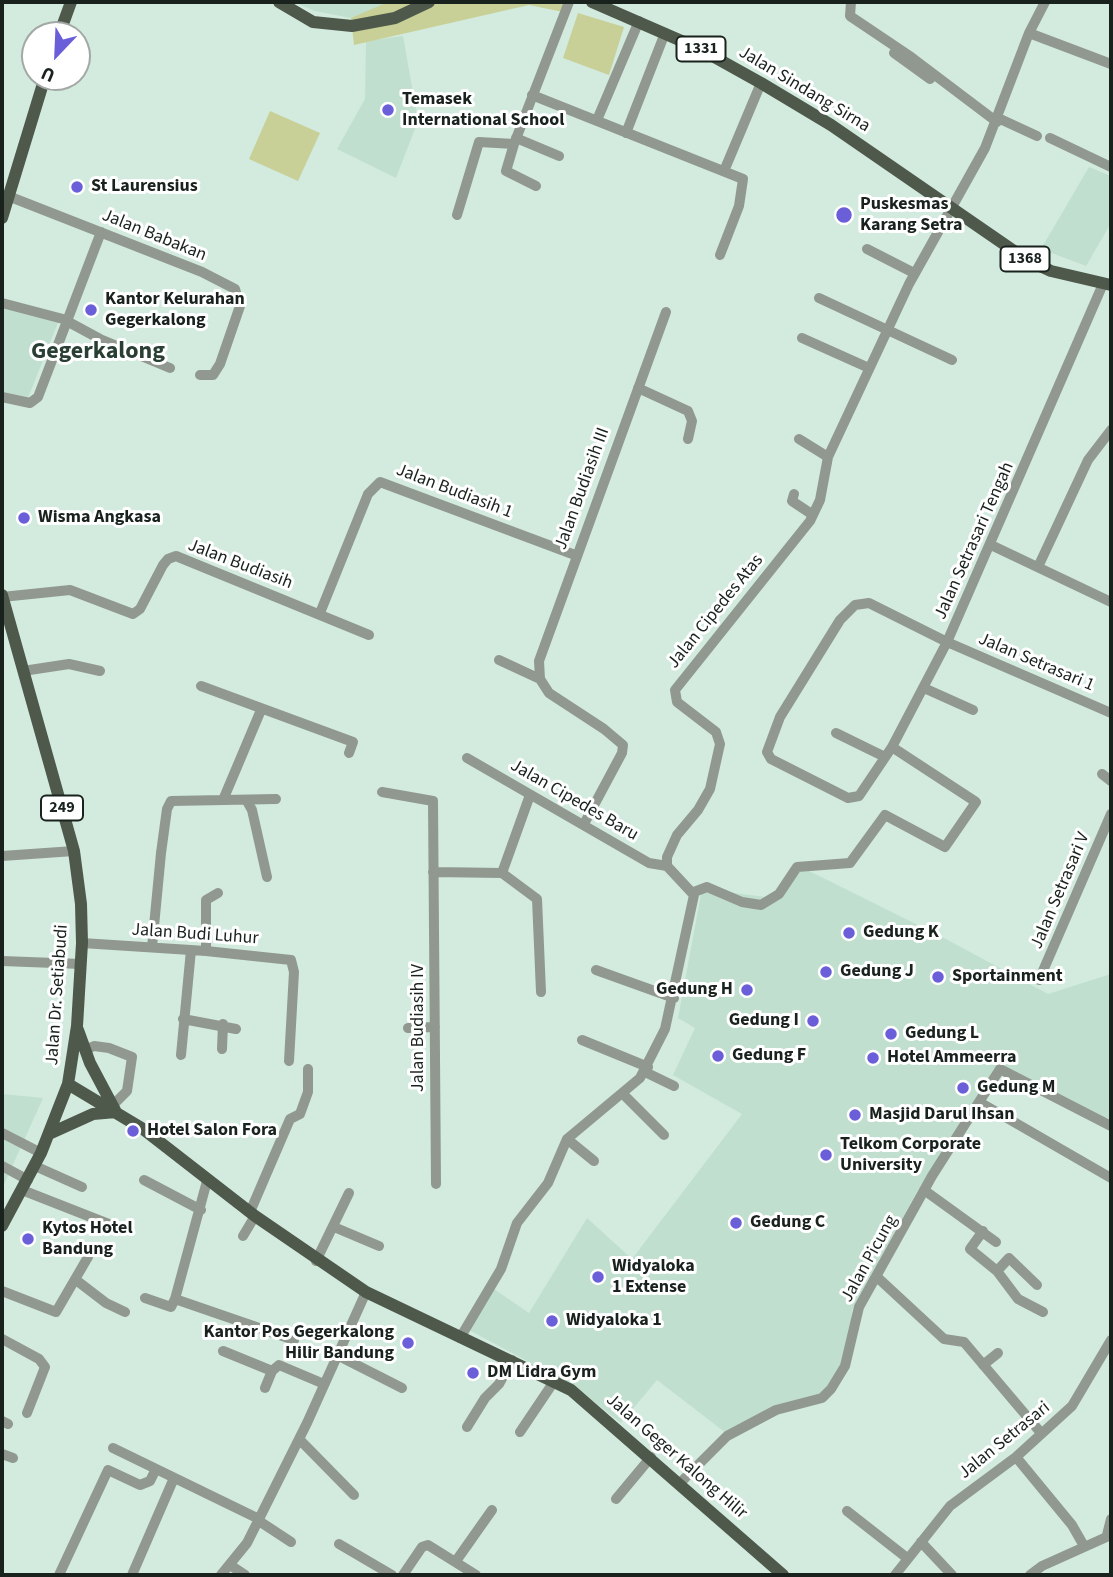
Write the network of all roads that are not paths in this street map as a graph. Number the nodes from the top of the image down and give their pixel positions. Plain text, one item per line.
1 (71, 2) edge
2 (278, 2) edge
3 (429, 2) edge
4 (569, 2) edge
5 (592, 2) edge
6 (851, 2) edge
7 (1045, 2) edge
8 (64, 21) edge
9 (639, 21) junction
10 (666, 33) junction
11 (1028, 33) junction
12 (1111, 64) edge
13 (761, 83) junction
14 (41, 91) edge
15 (532, 95) junction
16 (597, 120) junction
17 (997, 123) junction
18 (626, 133) junction
19 (1037, 136) dead end
20 (1050, 138) dead end
21 (515, 141) junction
22 (559, 156) dead end
23 (1111, 167) edge
24 (724, 171) junction
25 (536, 186) dead end
26 (8, 196) junction
27 (950, 207) junction
28 (457, 215) dead end
29 (2, 218) edge
30 (101, 232) junction
31 (867, 249) dead end
32 (720, 255) dead end
33 (915, 273) junction
34 (1107, 284) edge
35 (819, 298) dead end
36 (2, 303) edge
37 (666, 312) dead end
38 (69, 323) junction
39 (887, 329) junction
40 (802, 338) dead end
41 (952, 360) dead end
42 (869, 368) junction
43 (170, 369) dead end
44 (200, 374) dead end
45 (638, 388) junction
46 (2, 397) edge
47 (1111, 430) edge
48 (688, 439) dead end
49 (799, 439) dead end
50 (828, 457) junction
51 (794, 494) dead end
52 (813, 515) junction
53 (991, 545) junction
54 (575, 555) junction
55 (1038, 567) junction
56 (2, 596) edge
57 (1111, 602) edge
58 (320, 614) junction
59 (6, 631) edge
60 (369, 635) dead end
61 (947, 642) junction
62 (499, 660) dead end
63 (23, 671) junction
64 (100, 671) dead end
65 (540, 679) junction
66 (201, 686) dead end
67 (924, 688) junction
68 (261, 710) junction
69 (973, 710) dead end
70 (1111, 713) edge
71 (836, 733) dead end
72 (892, 747) junction
73 (349, 753) dead end
74 (885, 757) junction
75 (467, 758) dead end
76 (1102, 774) dead end
77 (1111, 781) edge
78 (382, 792) dead end
79 (530, 795) junction
80 (276, 799) dead end
81 (853, 799) joint
82 (223, 800) junction
83 (247, 801) junction
84 (1111, 814) edge
85 (584, 824) junction
86 (74, 851) junction
87 (2, 856) edge
88 (667, 866) junction
89 (433, 872) junction
90 (502, 873) junction
91 (267, 877) dead end
92 (694, 892) junction
93 (218, 893) dead end
94 (82, 943) junction
95 (152, 947) junction
96 (191, 950) junction
97 (206, 951) junction
98 (2, 961) edge
99 (81, 964) junction
100 (596, 970) dead end
101 (1039, 980) dead end
102 (541, 992) dead end
103 (674, 998) junction
104 (183, 1019) junction
105 (223, 1024) junction
106 (77, 1026) junction
107 (435, 1027) junction
108 (408, 1028) dead end
109 (236, 1029) dead end
110 (582, 1040) dead end
111 (222, 1049) dead end
112 (85, 1050) junction
113 (181, 1055) dead end
114 (289, 1061) dead end
115 (309, 1069) dead end
116 (646, 1069) junction
117 (68, 1084) junction
118 (674, 1086) dead end
119 (623, 1094) junction
120 (981, 1103) junction
121 (115, 1109) junction
122 (1111, 1126) edge
123 (2, 1133) edge
124 (51, 1133) junction
125 (664, 1135) dead end
126 (567, 1139) junction
127 (41, 1153) junction
128 (594, 1161) dead end
129 (2, 1166) edge
130 (35, 1166) junction
131 (1111, 1178) edge
132 (144, 1180) dead end
133 (207, 1181) junction
134 (436, 1184) dead end
135 (25, 1185) junction
136 (82, 1187) dead end
137 (924, 1190) junction
138 (349, 1193) dead end
139 (201, 1210) junction
140 (252, 1214) junction
141 (2, 1226) edge
142 (334, 1227) junction
143 (124, 1230) dead end
144 (983, 1231) junction
145 (243, 1236) dead end
146 (996, 1242) dead end
147 (379, 1246) dead end
148 (88, 1257) dead end
149 (316, 1261) junction
150 (997, 1271) junction
151 (877, 1276) junction
152 (76, 1280) junction
153 (1037, 1285) dead end
154 (2, 1291) edge
155 (366, 1292) junction
156 (145, 1298) dead end
157 (174, 1299) junction
158 (125, 1312) dead end
159 (1043, 1312) dead end
160 (460, 1338) junction
161 (2, 1339) edge
162 (294, 1340) dead end
163 (1111, 1340) edge
164 (223, 1351) dead end
165 (998, 1353) dead end
166 (337, 1355) junction
167 (512, 1360) junction
168 (983, 1365) junction
169 (272, 1371) junction
170 (555, 1381) junction
171 (324, 1384) junction
172 (265, 1388) dead end
173 (402, 1388) dead end
174 (27, 1413) dead end
175 (467, 1427) dead end
176 (520, 1432) dead end
177 (1041, 1433) junction
178 (299, 1439) junction
179 (113, 1448) dead end
180 (2, 1454) edge
181 (651, 1457) junction
182 (1016, 1457) junction
183 (13, 1458) dead end
184 (156, 1469) junction
185 (174, 1478) junction
186 (680, 1483) junction
187 (354, 1495) dead end
188 (616, 1499) dead end
189 (492, 1510) dead end
190 (847, 1511) dead end
191 (1111, 1519) edge
192 (259, 1520) junction
193 (1109, 1535) edge
194 (291, 1542) dead end
195 (921, 1542) junction
196 (339, 1544) dead end
197 (1084, 1546) junction
198 (907, 1558) junction
199 (456, 1561) junction
200 (230, 1564) junction
201 (59, 1575) edge
202 (132, 1575) edge
203 (221, 1575) edge
204 (245, 1575) edge
205 (392, 1575) edge
206 (403, 1575) edge
207 (476, 1575) edge
208 (783, 1575) edge
209 (895, 1575) edge
210 (952, 1575) edge
211 (1030, 1575) edge

1 - 8 main road
2 - 3 main road
4 - 15 street
5 - 9 main road, Jalan Sindang Sirna / 1331
6 - 17 street
7 - 11 street, Jalan Cipedes Atas
9 - 10 main road, Jalan Sindang Sirna / 1331
9 - 16 street
10 - 13 main road, Jalan Sindang Sirna / 1331
10 - 18 street
11 - 12 street
11 - 17 street, Jalan Cipedes Atas
13 - 24 street
13 - 27 main road, Jalan Sindang Sirna / 1331
14 - 26 main road
15 - 16 street
15 - 21 street
16 - 18 street
17 - 19 street
17 - 27 street, Jalan Cipedes Atas
18 - 24 street
20 - 23 street
21 - 22 street
21 - 25 street
21 - 28 street
24 - 32 street
26 - 29 main road
26 - 30 street, Jalan Babakan
27 - 33 street, Jalan Cipedes Atas
27 - 34 main road, 1368
30 - 38 street
30 - 44 street, Jalan Babakan
31 - 33 street
33 - 39 street, Jalan Cipedes Atas
34 - 53 street, Jalan Setrasari Tengah
35 - 39 street
36 - 38 street
37 - 45 street, Jalan Budiasih III
38 - 43 street
38 - 46 street
39 - 41 street
39 - 42 street, Jalan Cipedes Atas
40 - 42 street
42 - 50 street, Jalan Cipedes Atas
45 - 48 street
45 - 54 street, Jalan Budiasih III
47 - 55 street
49 - 50 street
50 - 52 street, Jalan Cipedes Atas
51 - 52 street
52 - 88 street, Jalan Cipedes Atas
53 - 55 street
53 - 61 street, Jalan Setrasari Tengah
54 - 58 street, Jalan Budiasih 1
54 - 65 street, Jalan Budiasih III
55 - 57 street
56 - 58 street, Jalan Budiasih
56 - 59 main road, Jalan Dr. Setiabudi / 249
58 - 60 street, Jalan Budiasih
59 - 63 main road, Jalan Dr. Setiabudi / 249
61 - 67 street, Jalan Setrasari Tengah
61 - 70 street, Jalan Setrasari 1
61 - 81 street, Jalan Setrasari 1
62 - 65 street
63 - 64 street
63 - 86 main road, Jalan Dr. Setiabudi / 249
65 - 85 street
66 - 68 street
67 - 69 street
67 - 72 street, Jalan Setrasari Tengah
68 - 73 street
68 - 82 street
71 - 74 street
72 - 74 street, Jalan Setrasari Tengah
72 - 92 street
74 - 81 street, Jalan Setrasari Tengah
75 - 79 street, Jalan Cipedes Baru
76 - 77 street
78 - 89 street, Jalan Budiasih IV
79 - 85 street, Jalan Cipedes Baru
79 - 90 street
80 - 83 street
82 - 83 street
82 - 95 street
83 - 91 street
84 - 101 street, Jalan Setrasari V
85 - 88 street, Jalan Cipedes Baru
86 - 87 street
86 - 94 main road, Jalan Dr. Setiabudi / 249
88 - 92 street
89 - 90 street
89 - 107 street, Jalan Budiasih IV
90 - 102 street
92 - 103 street
93 - 97 street
94 - 95 street, Jalan Budi Luhur
94 - 99 main road, Jalan Dr. Setiabudi / 249
95 - 96 street, Jalan Budi Luhur
96 - 97 street, Jalan Budi Luhur
96 - 104 street
97 - 114 street, Jalan Budi Luhur
98 - 99 street
99 - 106 main road, Jalan Dr. Setiabudi / 249
100 - 103 street
103 - 116 street
104 - 105 street
104 - 113 street
105 - 109 street
105 - 111 street
106 - 112 main road
106 - 117 main road, Jalan Dr. Setiabudi / 249
107 - 108 street
107 - 134 street, Jalan Budiasih IV
110 - 116 street
112 - 121 main road
112 - 121 street
115 - 140 street
116 - 118 street
116 - 119 street
117 - 121 main road, Jalan Geger Kalong Hilir
117 - 124 main road, Jalan Dr. Setiabudi / 249
119 - 125 street
119 - 126 street
120 - 122 street, Jalan Picung
120 - 131 street
120 - 137 street, Jalan Picung
121 - 124 main road
121 - 133 main road, Jalan Geger Kalong Hilir
123 - 127 street
124 - 127 main road, Jalan Dr. Setiabudi / 249
126 - 128 street
126 - 160 street
127 - 130 main road, Jalan Dr. Setiabudi / 249
129 - 135 street
130 - 135 main road, Jalan Dr. Setiabudi / 249
130 - 136 street
132 - 139 street
133 - 139 street
133 - 140 main road, Jalan Geger Kalong Hilir
135 - 141 main road, Jalan Dr. Setiabudi / 249
135 - 143 street
137 - 144 street
137 - 151 street, Jalan Picung
138 - 142 street
139 - 157 street
140 - 145 street
140 - 149 main road, Jalan Geger Kalong Hilir
142 - 147 street
142 - 149 street
144 - 146 street
144 - 150 street
148 - 152 street
149 - 155 main road, Jalan Geger Kalong Hilir
150 - 153 street
150 - 159 street
151 - 168 street
151 - 186 street, Jalan Picung
152 - 154 street
152 - 158 street
155 - 160 main road, Jalan Geger Kalong Hilir
155 - 166 street
156 - 157 street
157 - 162 street
160 - 167 main road, Jalan Geger Kalong Hilir
161 - 174 street
163 - 177 street, Jalan Setrasari
164 - 169 street
165 - 168 street
166 - 171 street
166 - 173 street
167 - 170 main road, Jalan Geger Kalong Hilir
167 - 175 street
168 - 177 street
169 - 171 street
169 - 172 street
170 - 176 street
170 - 181 main road, Jalan Geger Kalong Hilir
171 - 178 street
177 - 182 street, Jalan Setrasari
178 - 187 street
178 - 192 street
179 - 184 street
180 - 183 street
181 - 186 main road, Jalan Geger Kalong Hilir
181 - 188 street
182 - 195 street, Jalan Setrasari
182 - 197 street
184 - 185 street
184 - 201 street
185 - 192 street
185 - 202 street
186 - 208 main road, Jalan Geger Kalong Hilir
189 - 199 street
190 - 198 street
191 - 193 street
192 - 194 street
192 - 200 street
193 - 197 street
195 - 198 street, Jalan Setrasari
195 - 210 street
196 - 205 street
197 - 211 street
198 - 209 street, Jalan Setrasari
199 - 206 street
199 - 207 street
200 - 203 street
200 - 204 street

